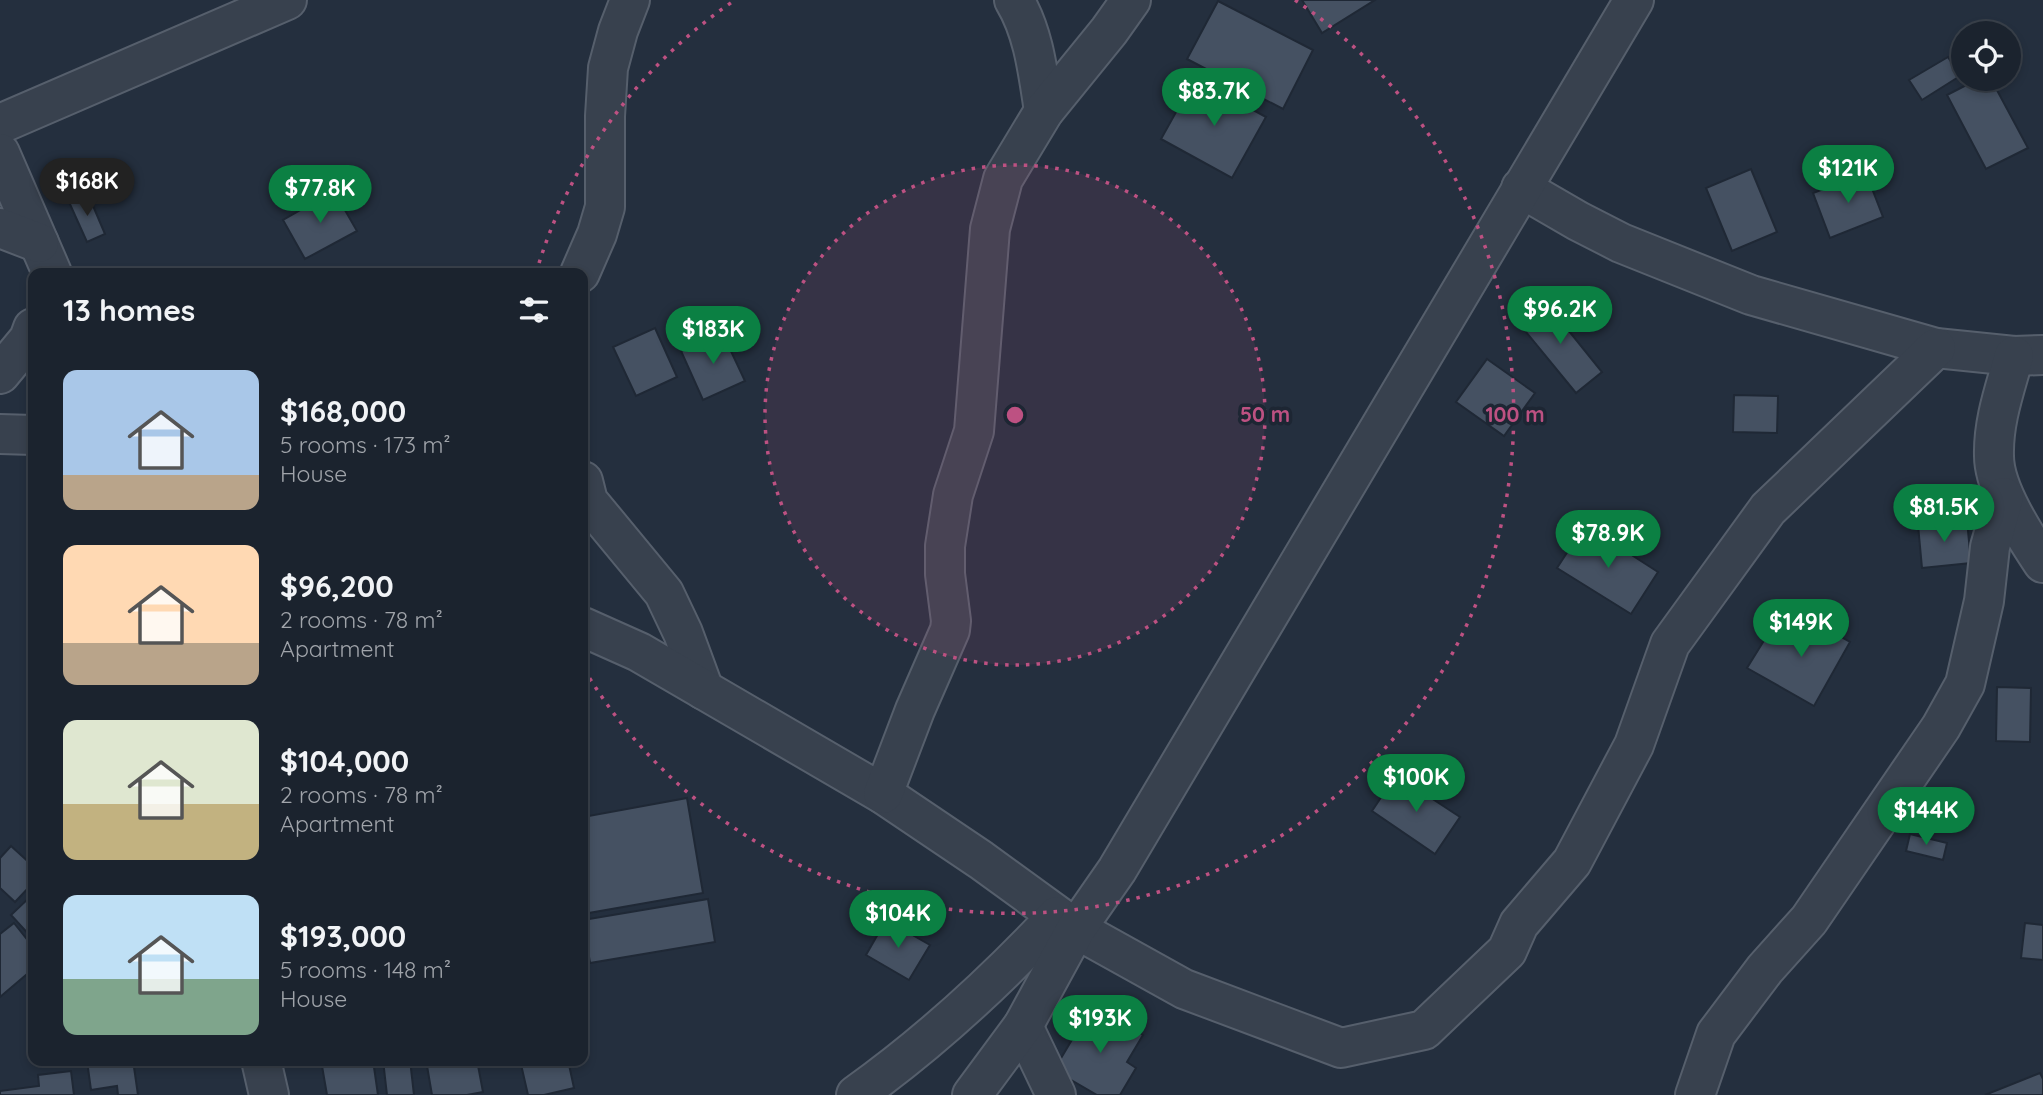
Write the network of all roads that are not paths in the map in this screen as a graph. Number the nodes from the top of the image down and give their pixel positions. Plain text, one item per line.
1 (288, 0) edge
2 (630, 0) edge
3 (1014, 0) edge
4 (1131, 0) edge
5 (1634, 0) edge
6 (1044, 111) junction
7 (0, 124) edge
8 (0, 153) edge
9 (1521, 188) junction
10 (0, 228) edge
11 (45, 258) edge
12 (582, 268) edge
13 (28, 340) edge
14 (1936, 348) junction
15 (2029, 355) edge
16 (0, 374) edge
17 (0, 434) edge
18 (28, 435) edge
19 (2004, 497) junction
20 (588, 501) edge
21 (2043, 563) edge
22 (588, 629) edge
23 (704, 690) junction
24 (883, 794) junction
25 (1066, 923) junction
26 (1023, 1026) junction
27 (262, 1066) edge
28 (269, 1095) edge
29 (856, 1095) edge
30 (972, 1095) edge
31 (1056, 1095) edge
32 (1695, 1095) edge

1 - 7 street
2 - 12 street
3 - 6 street
4 - 6 street
5 - 9 street
6 - 24 street
8 - 11 street
9 - 14 street
9 - 25 street
10 - 11 street
13 - 16 street
14 - 15 street
14 - 25 street
15 - 19 street
17 - 18 street
19 - 21 street
19 - 32 street
20 - 23 street
22 - 23 street
23 - 24 street
24 - 25 street
25 - 26 street
25 - 29 street
26 - 30 street
26 - 31 street
27 - 28 street

